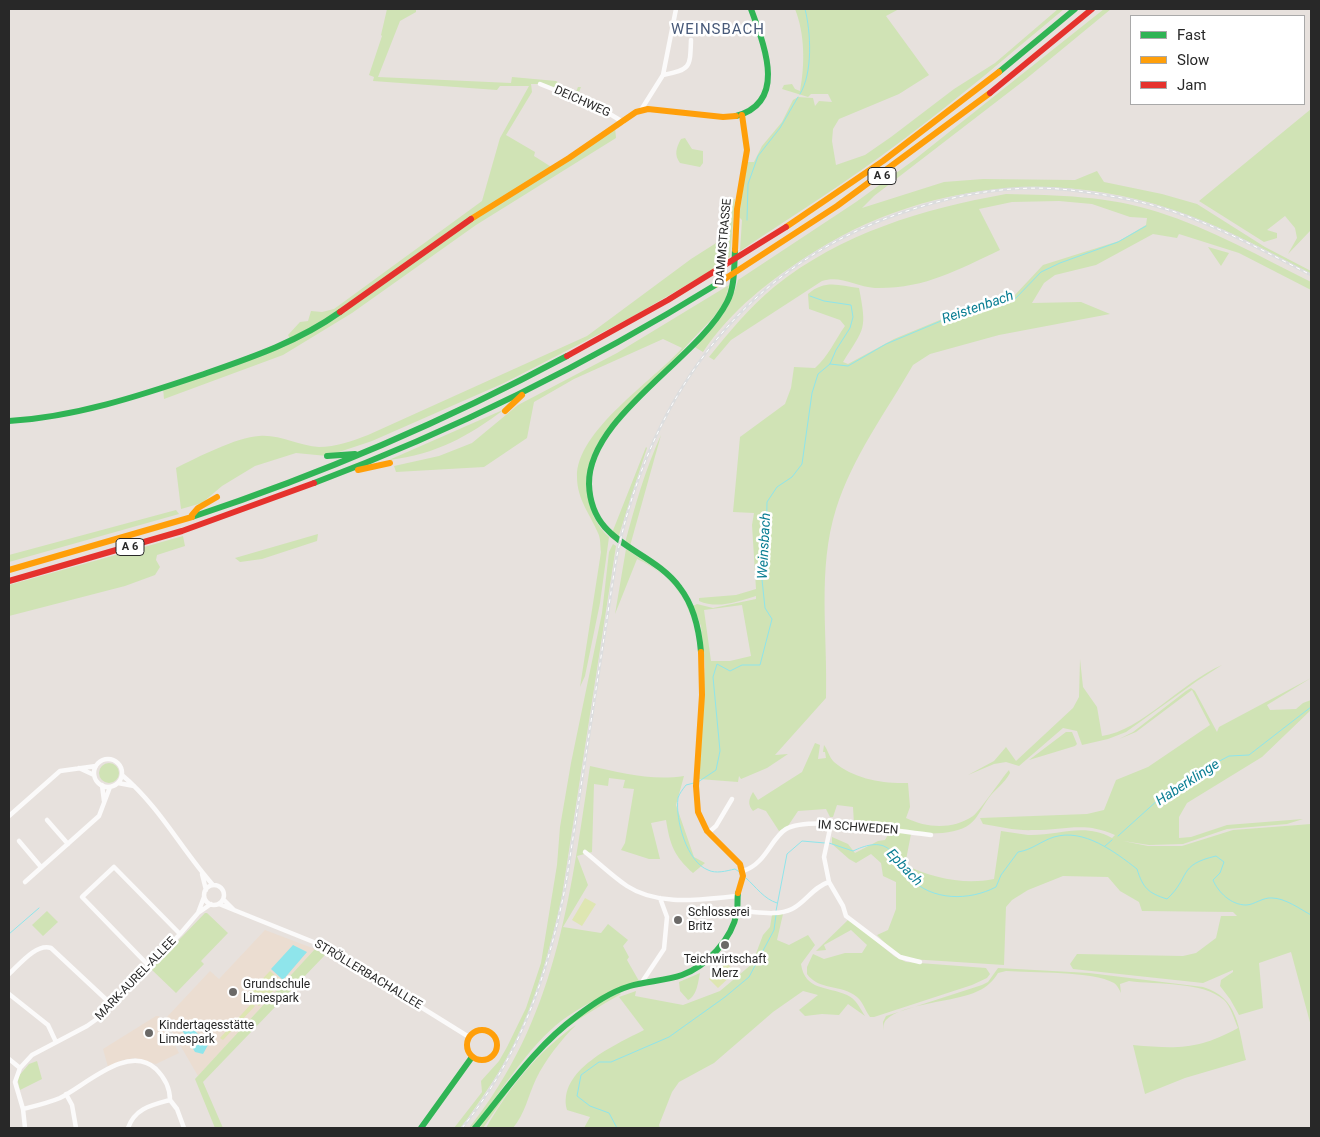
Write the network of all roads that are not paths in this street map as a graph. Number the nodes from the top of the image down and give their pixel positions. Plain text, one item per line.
1 (676, 9) edge
2 (751, 9) edge
3 (1075, 9) edge
4 (1092, 9) edge
5 (691, 40) dead end
6 (663, 75) junction
7 (540, 84) dead end
8 (641, 110) junction
9 (742, 115) junction
10 (623, 122) junction
11 (527, 390) junction
12 (505, 411) dead end
13 (9, 421) edge
14 (360, 454) junction
15 (327, 456) dead end
16 (390, 463) dead end
17 (346, 472) junction
18 (217, 497) dead end
19 (190, 517) junction
20 (9, 570) edge
21 (9, 581) edge
22 (96, 766) junction
23 (79, 768) junction
24 (94, 775) junction
25 (122, 775) junction
26 (118, 783) junction
27 (102, 785) junction
28 (135, 786) junction
29 (110, 787) junction
30 (732, 799) dead end
31 (104, 801) junction
32 (9, 816) edge
33 (47, 820) dead end
34 (831, 824) junction
35 (708, 833) junction
36 (931, 835) dead end
37 (19, 841) dead end
38 (68, 844) junction
39 (585, 852) dead end
40 (42, 867) junction
41 (743, 871) junction
42 (202, 874) junction
43 (25, 882) dead end
44 (829, 882) junction
45 (213, 885) junction
46 (206, 890) junction
47 (738, 896) junction
48 (204, 898) junction
49 (660, 898) junction
50 (223, 899) junction
51 (211, 904) junction
52 (219, 904) junction
53 (738, 911) junction
54 (234, 912) junction
55 (198, 913) junction
56 (180, 934) junction
57 (920, 962) dead end
58 (149, 966) junction
59 (9, 974) edge
60 (642, 982) junction
61 (9, 994) edge
62 (112, 1005) junction
63 (468, 1037) junction
64 (56, 1042) junction
65 (472, 1057) junction
66 (9, 1060) edge
67 (20, 1068) junction
68 (12, 1082) edge
69 (66, 1094) junction
70 (170, 1100) junction
71 (22, 1109) junction
72 (25, 1128) edge
73 (76, 1128) edge
74 (128, 1128) edge
75 (184, 1128) edge
76 (420, 1128) edge
77 (475, 1128) edge

1 - 6 street
2 - 9 main road
3 - 14 main road, A 6
4 - 11 main road, A 6
5 - 6 street
6 - 8 street
7 - 10 street, DEICHWEG
8 - 9 main road
8 - 10 main road
9 - 35 main road, DAMMSTRASSE
10 - 13 main road
11 - 12 main road
11 - 17 main road, A 6
14 - 15 main road
14 - 19 main road, A 6
16 - 17 main road
17 - 21 main road, A 6
18 - 19 main road
19 - 20 main road, A 6
22 - 23 street
22 - 24 street
22 - 25 street
23 - 24 street
23 - 32 street
24 - 27 street
25 - 26 street
25 - 28 street
26 - 28 street
26 - 29 street
27 - 29 street
27 - 31 street
28 - 42 street
29 - 31 street
30 - 35 street
31 - 38 street
33 - 38 street
34 - 36 street, IM SCHWEDEN
34 - 41 street, IM SCHWEDEN
34 - 44 street
35 - 41 main road
37 - 40 street
38 - 40 street
39 - 49 street
40 - 43 street
41 - 47 main road
42 - 45 street
42 - 46 street
44 - 53 street
44 - 57 street
45 - 46 street
45 - 50 street
46 - 48 street
47 - 49 street
47 - 53 main road
48 - 51 street
48 - 55 street, MARK-AUREL-ALLEE
49 - 60 street
50 - 52 street
50 - 54 street, STRÖLLERBACHALLEE
51 - 52 street
51 - 55 street, MARK-AUREL-ALLEE
52 - 54 street, STRÖLLERBACHALLEE
53 - 60 main road
54 - 63 street, STRÖLLERBACHALLEE
55 - 56 street, MARK-AUREL-ALLEE
56 - 58 street, MARK-AUREL-ALLEE
56 - 58 street
58 - 62 street, MARK-AUREL-ALLEE
59 - 62 street
60 - 77 main road
61 - 64 street
62 - 64 street, MARK-AUREL-ALLEE
63 - 65 main road
63 - 65 main road
64 - 67 street, MARK-AUREL-ALLEE
65 - 76 main road
66 - 67 street
67 - 68 street, MARK-AUREL-ALLEE
68 - 71 street, MARK-AUREL-ALLEE
69 - 70 street
69 - 71 street
69 - 73 street
70 - 74 street
70 - 75 street
71 - 72 street, MARK-AUREL-ALLEE

